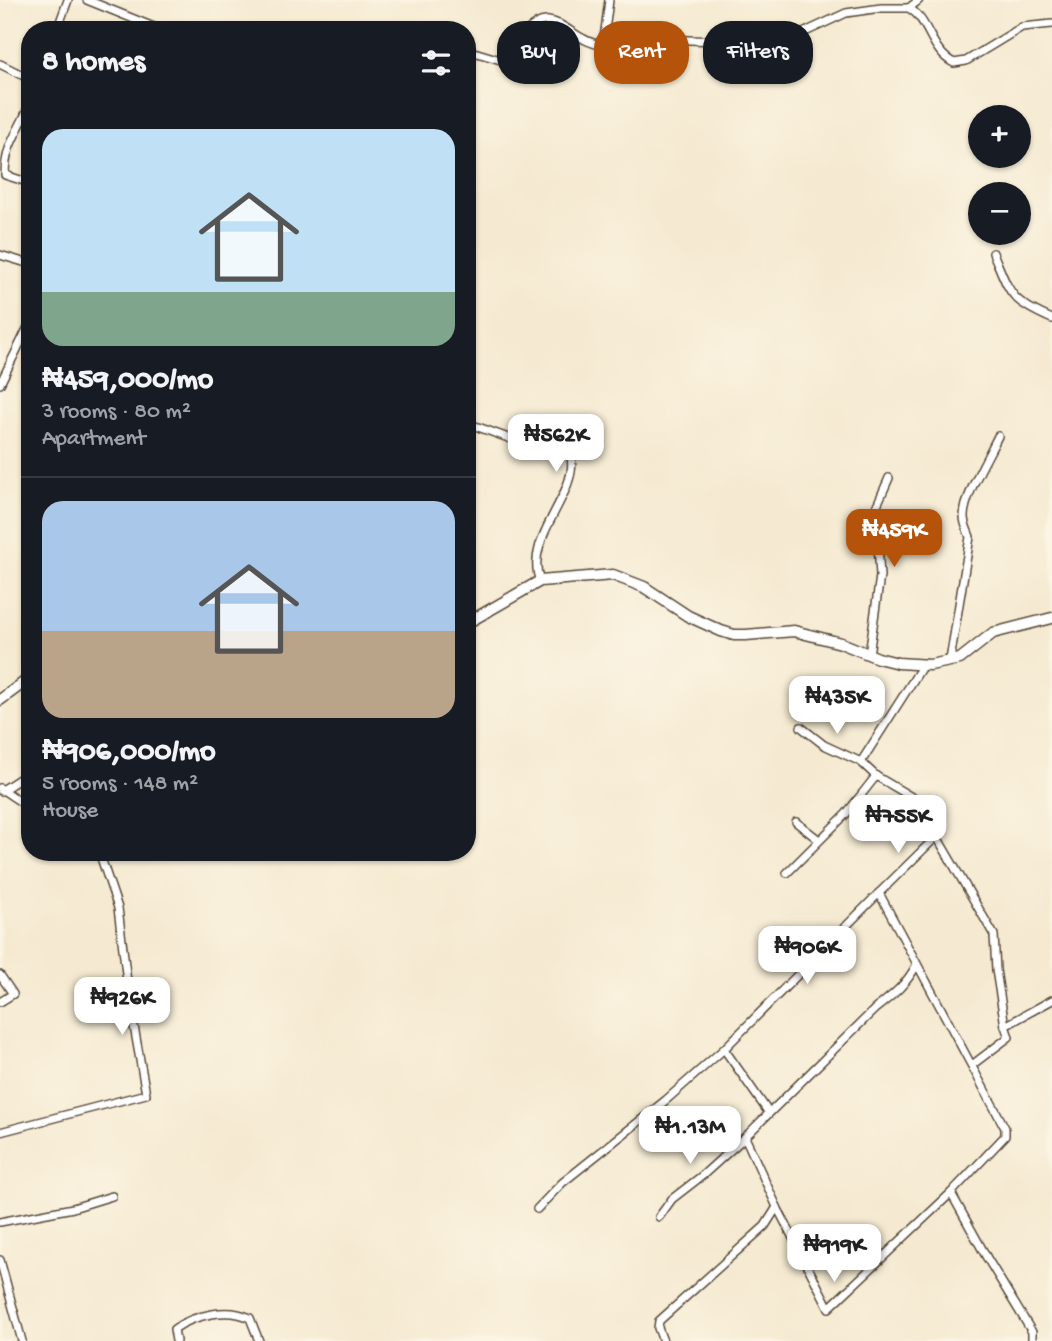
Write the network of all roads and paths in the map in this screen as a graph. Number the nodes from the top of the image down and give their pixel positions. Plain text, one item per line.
1 (68, 0) edge
2 (87, 0) edge
3 (609, 0) edge
4 (919, 0) edge
5 (909, 8) junction
6 (60, 21) edge
7 (139, 21) edge
8 (606, 21) edge
9 (1052, 24) edge
10 (689, 39) edge
11 (594, 43) edge
12 (476, 54) edge
13 (0, 64) edge
14 (21, 74) edge
15 (21, 121) edge
16 (21, 180) edge
17 (993, 253) dead end
18 (0, 255) edge
19 (21, 261) edge
20 (1052, 319) edge
21 (21, 341) edge
22 (0, 384) edge
23 (476, 426) edge
24 (998, 436) dead end
25 (889, 478) dead end
26 (540, 581) junction
27 (476, 618) edge
28 (1052, 618) edge
29 (869, 655) junction
30 (950, 660) junction
31 (923, 665) junction
32 (21, 685) edge
33 (0, 700) edge
34 (801, 727) dead end
35 (861, 762) junction
36 (876, 776) junction
37 (21, 778) edge
38 (1, 790) edge
39 (21, 802) edge
40 (796, 822) dead end
41 (937, 836) junction
42 (819, 840) junction
43 (102, 861) edge
44 (788, 873) dead end
45 (879, 893) junction
46 (917, 964) junction
47 (0, 975) edge
48 (1052, 1000) edge
49 (0, 1002) edge
50 (1005, 1026) junction
51 (724, 1049) junction
52 (972, 1065) junction
53 (769, 1113) junction
54 (0, 1132) edge
55 (745, 1138) junction
56 (951, 1193) junction
57 (112, 1196) dead end
58 (777, 1207) junction
59 (537, 1209) dead end
60 (659, 1217) dead end
61 (0, 1222) edge
62 (0, 1260) edge
63 (22, 1341) edge
64 (176, 1341) edge
65 (259, 1341) edge
66 (663, 1341) edge
67 (1032, 1341) edge

1 - 6 street
2 - 7 street
3 - 8 street
4 - 5 street
5 - 9 street
5 - 10 street
11 - 12 street
13 - 14 street
15 - 16 street
17 - 20 street
18 - 19 street
21 - 22 street
23 - 26 street
24 - 30 street
25 - 29 street
26 - 27 street
26 - 29 street
28 - 30 street
29 - 31 street
30 - 31 street
31 - 35 street
32 - 33 street
34 - 35 street
35 - 36 street
36 - 41 street
36 - 42 street
37 - 38 street
38 - 39 street
40 - 42 street
41 - 45 street
41 - 50 street
42 - 44 street
43 - 54 street
45 - 46 street
45 - 51 street
46 - 52 street
46 - 53 street
47 - 49 street
48 - 50 street
50 - 52 street
51 - 53 street
51 - 59 street
52 - 56 street
53 - 55 street
55 - 58 street
55 - 60 street
56 - 58 street
56 - 67 street
57 - 61 street
58 - 66 street
62 - 63 street
64 - 65 street

